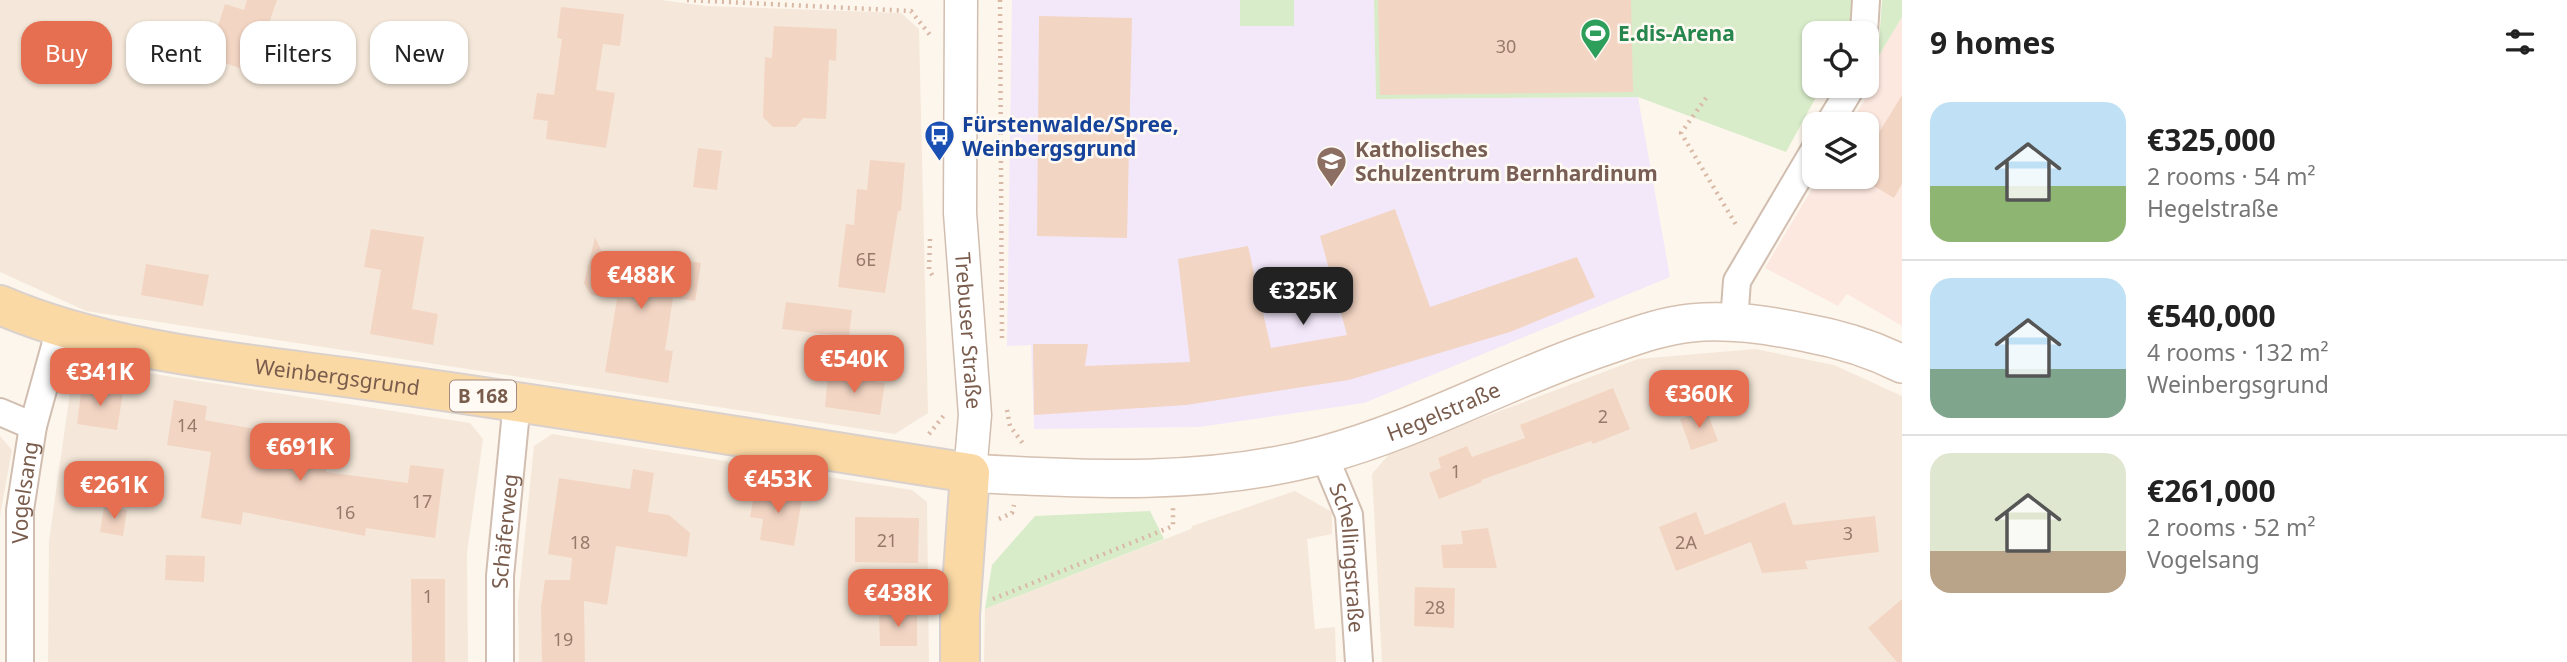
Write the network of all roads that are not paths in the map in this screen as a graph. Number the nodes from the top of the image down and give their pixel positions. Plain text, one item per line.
1 (961, 0) edge
2 (1866, 0) edge
3 (1865, 21) edge
4 (1802, 171) edge
5 (0, 305) edge
6 (1734, 322) junction
7 (60, 328) junction
8 (1902, 364) edge
9 (517, 401) junction
10 (0, 412) edge
11 (33, 426) junction
12 (1324, 455) junction
13 (970, 473) junction
14 (20, 662) edge
15 (500, 662) edge
16 (960, 662) edge
17 (1359, 662) edge

1 - 13 street, Trebuser Straße
2 - 3 street
4 - 6 street
5 - 7 main road, Weinbergsgrund / B 168
6 - 8 main road, Hegelstraße
6 - 12 main road, Hegelstraße
7 - 9 main road, Weinbergsgrund / B 168
7 - 11 street, Vogelsang
9 - 13 main road, Weinbergsgrund / B 168
9 - 15 street, Schäferweg
10 - 11 street
11 - 14 street, Vogelsang
12 - 13 main road, Hegelstraße
12 - 17 street, Schellingstraße
13 - 16 main road, Trebuser Straße

